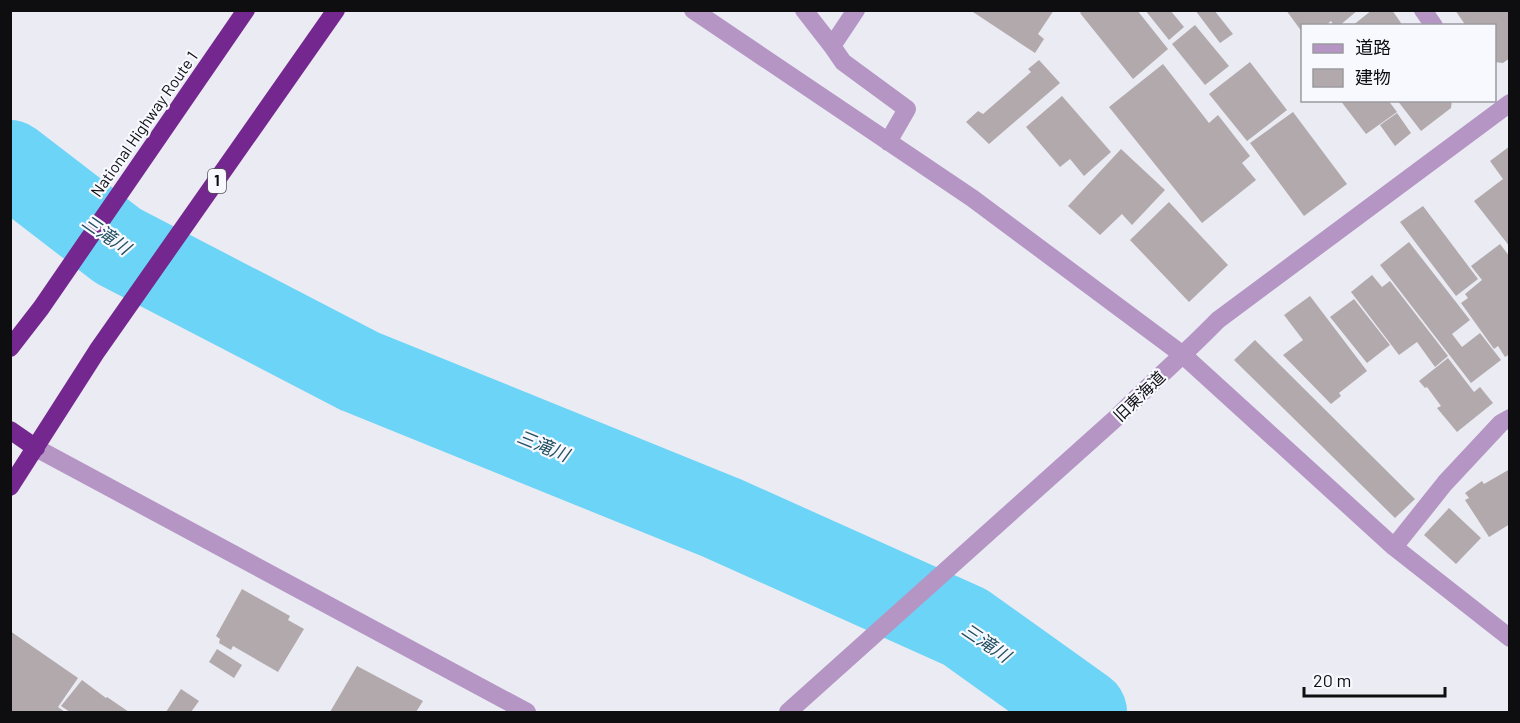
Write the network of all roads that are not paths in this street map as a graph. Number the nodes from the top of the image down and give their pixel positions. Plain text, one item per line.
1 (246, 10) edge
2 (336, 10) edge
3 (693, 10) edge
4 (804, 10) edge
5 (856, 10) edge
6 (1423, 10) edge
7 (1433, 24) edge
8 (832, 46) junction
9 (1500, 105) edge
10 (888, 142) junction
11 (10, 348) edge
12 (1183, 355) junction
13 (1509, 418) edge
14 (10, 430) edge
15 (36, 448) junction
16 (10, 487) edge
17 (1394, 547) junction
18 (1509, 638) edge
19 (527, 712) edge
20 (788, 712) edge

1 - 11 highway, National Highway Route 1
2 - 15 highway, 1
3 - 10 street
4 - 8 street
5 - 8 street
6 - 7 street
8 - 10 street
9 - 12 street, 旧東海道
10 - 12 street
12 - 17 street
12 - 20 street, 旧東海道
13 - 17 street
14 - 15 highway
15 - 16 highway, 1
15 - 19 street
17 - 18 street

